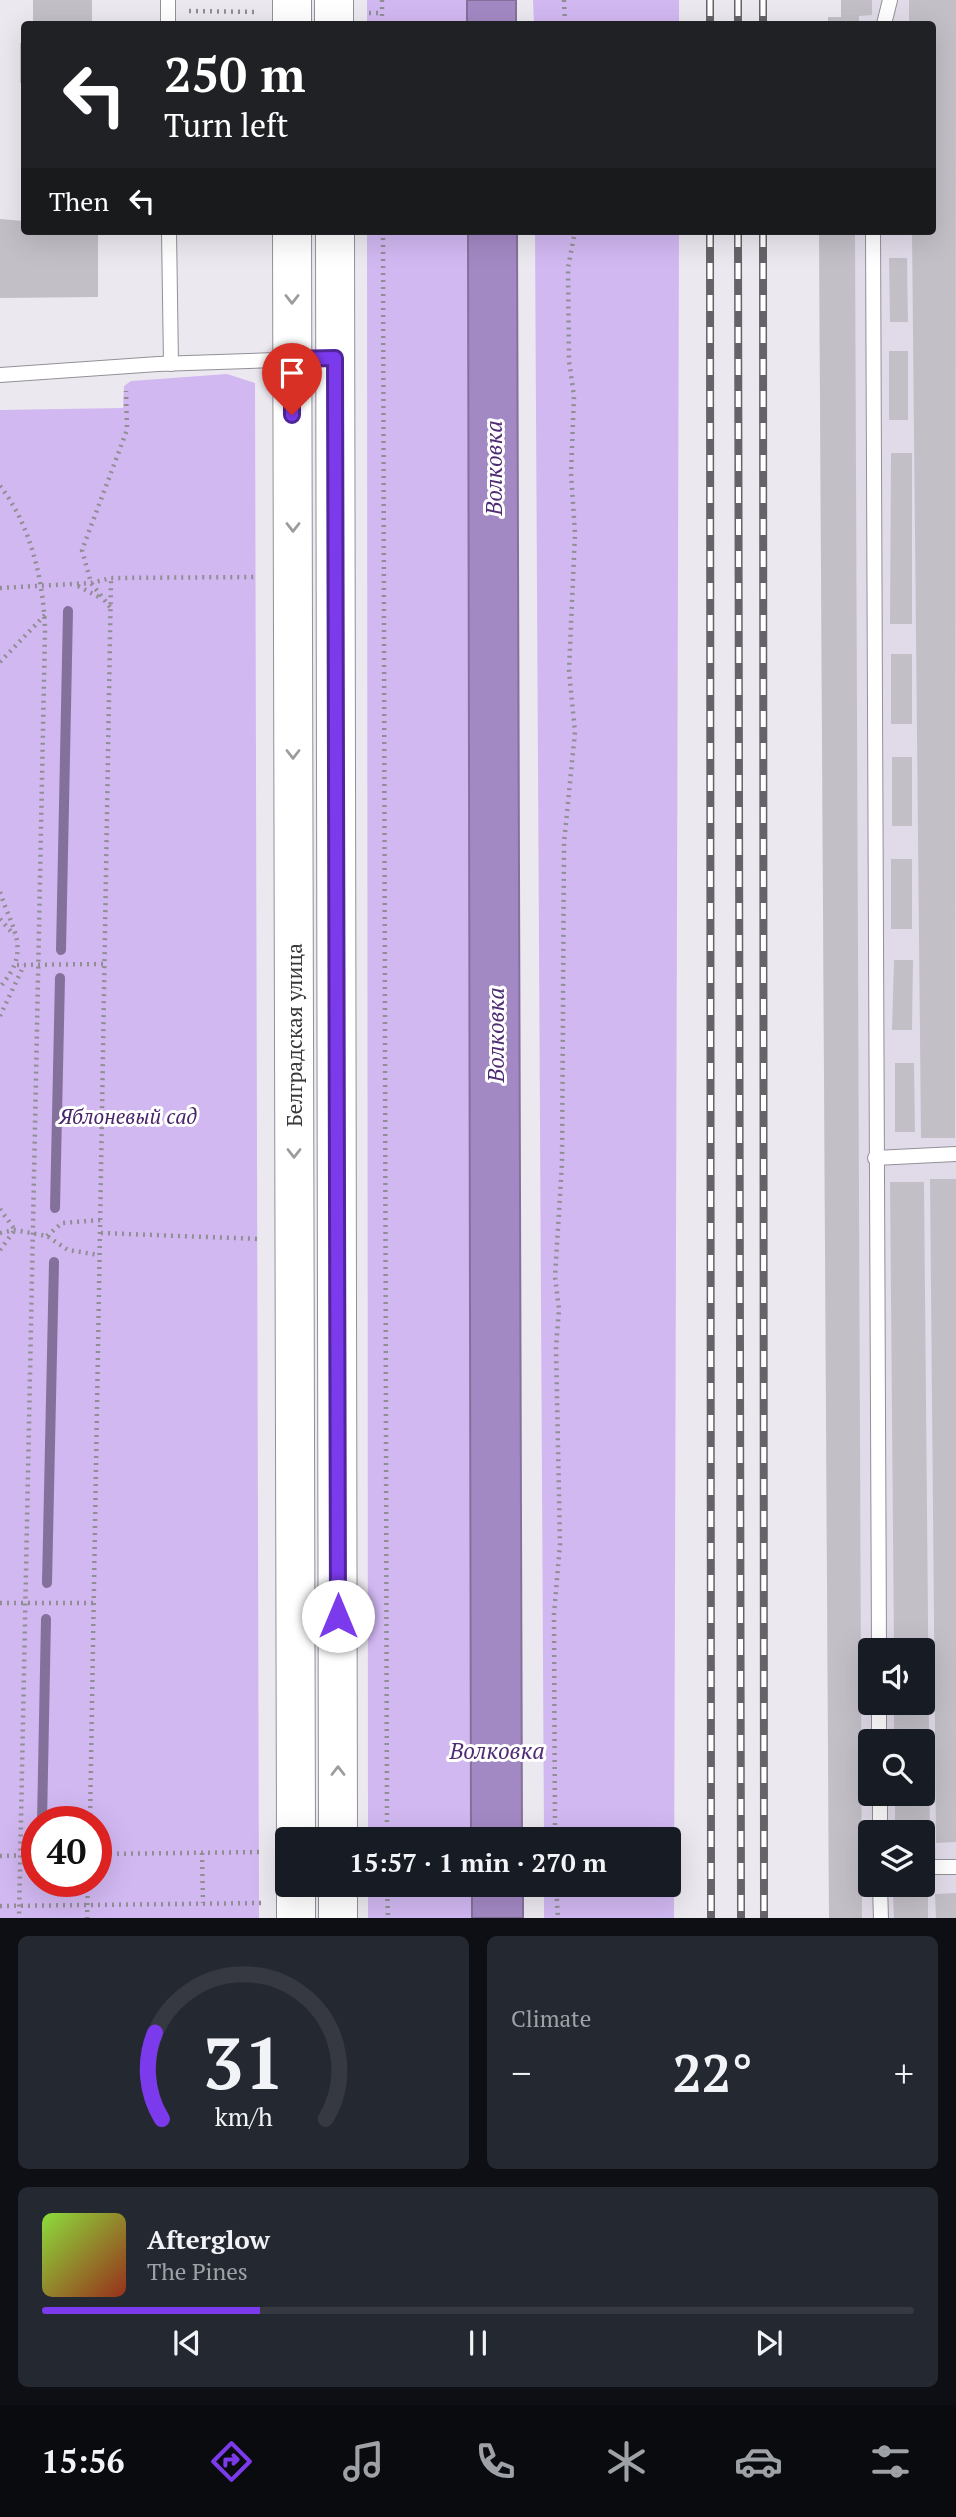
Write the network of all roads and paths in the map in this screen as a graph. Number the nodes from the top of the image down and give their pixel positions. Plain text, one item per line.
1 (334, 0) edge
2 (382, 0) edge
3 (564, 0) edge
4 (890, 0) edge
5 (168, 12) edge
6 (284, 12) edge
7 (334, 21) edge
8 (382, 21) edge
9 (565, 21) edge
10 (885, 21) edge
11 (169, 235) edge
12 (292, 235) edge
13 (335, 235) edge
14 (383, 235) edge
15 (574, 235) edge
16 (873, 235) edge
17 (335, 358) junction
18 (292, 359) junction
19 (171, 364) junction
20 (125, 367) junction
21 (0, 375) edge
22 (0, 486) edge
23 (111, 578) junction
24 (260, 578) dead end
25 (91, 583) junction
26 (74, 584) junction
27 (42, 586) junction
28 (0, 588) edge
29 (111, 608) junction
30 (45, 615) junction
31 (0, 662) edge
32 (0, 892) edge
33 (0, 919) edge
34 (17, 938) junction
35 (106, 964) junction
36 (17, 965) junction
37 (24, 965) junction
38 (40, 965) junction
39 (0, 987) edge
40 (0, 1016) edge
41 (956, 1154) edge
42 (875, 1158) junction
43 (0, 1209) edge
44 (101, 1220) junction
45 (15, 1230) junction
46 (0, 1233) edge
47 (100, 1233) junction
48 (35, 1235) junction
49 (47, 1236) junction
50 (264, 1239) dead end
51 (0, 1250) edge
52 (99, 1255) junction
53 (93, 1603) junction
54 (0, 1604) edge
55 (26, 1605) junction
56 (878, 1638) edge
57 (90, 1806) edge
58 (280, 1827) edge
59 (338, 1827) edge
60 (387, 1827) edge
61 (555, 1827) edge
62 (275, 1846) edge
63 (202, 1853) junction
64 (112, 1854) edge
65 (20, 1855) junction
66 (0, 1856) edge
67 (935, 1867) edge
68 (956, 1867) edge
69 (87, 1897) edge
70 (338, 1897) edge
71 (387, 1897) edge
72 (557, 1897) edge
73 (880, 1897) edge
74 (203, 1903) junction
75 (87, 1905) junction
76 (0, 1906) edge
77 (19, 1906) junction
78 (280, 1911) edge
79 (19, 1918) edge
80 (87, 1918) edge
81 (338, 1918) edge
82 (388, 1918) edge
83 (558, 1918) edge
84 (881, 1918) edge

1 - 7 street
2 - 8 path
3 - 9 path
4 - 10 lane
5 - 6 path
11 - 19 lane
12 -> 18 street, Белградская улица
13 - 17 street, Белградская улица
14 - 60 path
15 - 61 path
16 - 42 lane
17 - 18 lane
59 -> 17 street, Белградская улица
18 - 19 lane
18 -> 58 street, Белградская улица
19 - 20 lane
20 - 21 lane
20 - 25 path
22 - 27 path
23 - 24 path
23 - 25 path
23 - 29 path
25 - 26 path
25 - 29 path
26 - 27 path
26 - 29 path
27 - 28 path
27 - 30 path
29 - 35 path
30 - 31 path
30 - 38 path
32 - 34 path
33 - 34 path
34 - 36 path
35 - 38 path
35 - 44 path
36 - 37 path
36 - 39 path
37 - 38 path
37 - 40 path
38 - 48 path
41 - 42 lane
42 - 56 lane
43 - 45 path
44 - 47 path
44 - 49 path
45 - 46 path
45 - 48 path
45 - 51 path
47 - 50 path
47 - 52 path
48 - 49 path
48 - 55 path
49 - 52 path
52 - 53 path
53 - 55 path
53 - 57 path
54 - 55 path
55 - 65 path
62 - 63 path
63 - 64 path
63 - 74 path
65 - 66 path
65 - 77 path
67 - 68 lane
69 - 75 path
70 - 81 street
71 - 82 path
72 - 83 path
73 - 84 lane
74 - 75 path
74 - 78 path
75 - 77 path
75 - 80 path
76 - 77 path
77 - 79 path

